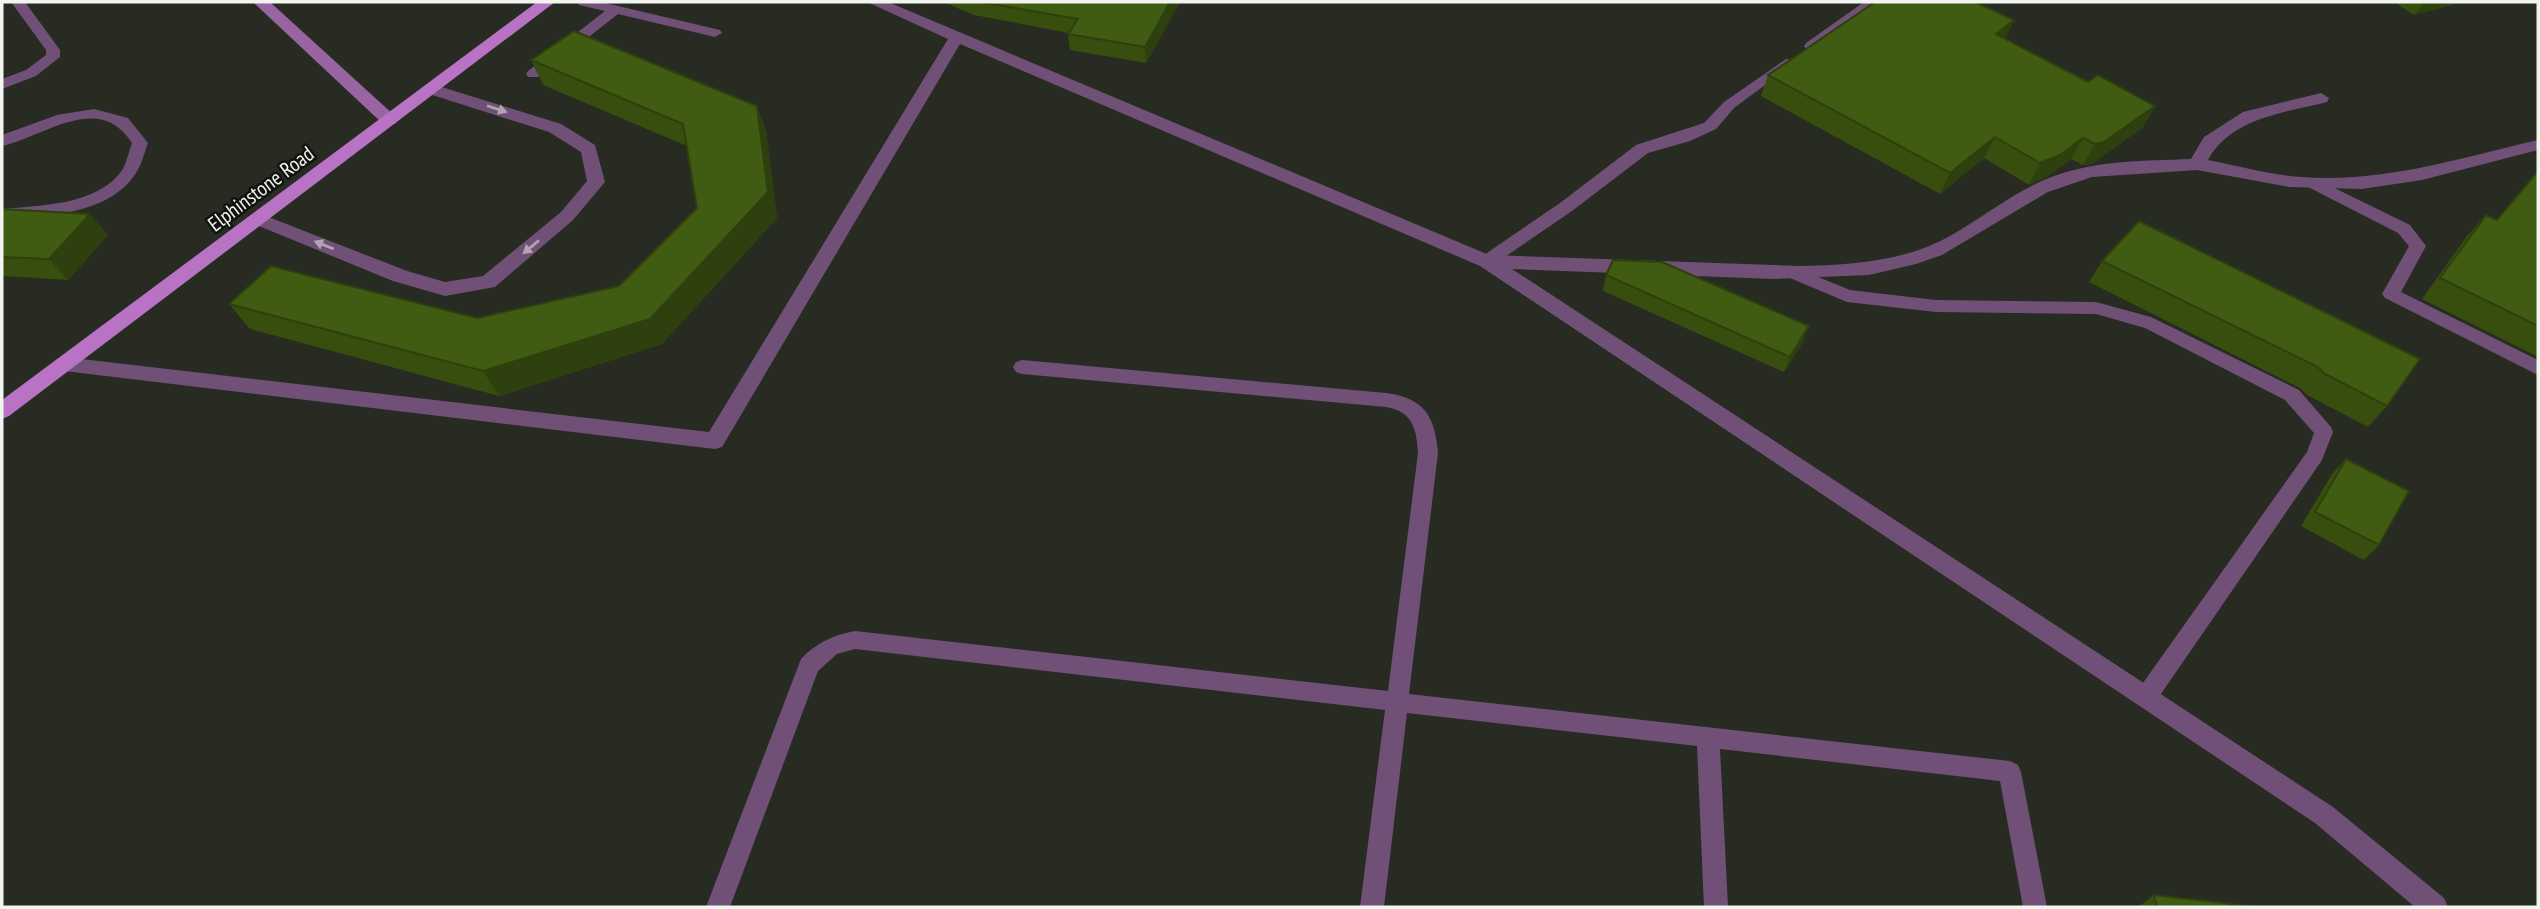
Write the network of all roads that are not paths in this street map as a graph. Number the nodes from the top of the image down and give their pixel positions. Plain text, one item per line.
1 (18, 2) edge
2 (261, 2) edge
3 (547, 2) edge
4 (584, 2) edge
5 (875, 2) edge
6 (1873, 2) edge
7 (615, 10) junction
8 (715, 33) dead end
9 (957, 36) junction
10 (533, 74) edge
11 (2, 84) edge
12 (432, 89) junction
13 (2321, 98) dead end
14 (389, 120) junction
15 (2, 141) edge
16 (2538, 145) edge
17 (2197, 164) junction
18 (2316, 184) junction
19 (2, 214) edge
20 (260, 219) junction
21 (1487, 261) junction
22 (1796, 274) junction
23 (64, 364) junction
24 (1023, 367) dead end
25 (2538, 368) edge
26 (2, 411) edge
27 (2146, 697) junction
28 (1397, 703) junction
29 (1708, 738) junction
30 (718, 907) edge
31 (1372, 907) edge
32 (1716, 907) edge
33 (2035, 907) edge
34 (2435, 907) edge

1 - 11 lane
2 - 14 main road
3 - 12 main road, Elphinstone Road
4 - 7 lane
5 - 9 street
6 - 21 lane
7 - 8 lane
7 - 10 lane
9 - 21 street
9 - 23 street
12 - 14 main road, Elphinstone Road
12 -> 20 street
13 - 17 street
14 - 20 main road, Elphinstone Road
15 - 19 lane
16 - 18 street
17 - 18 street
17 - 22 street
18 - 25 lane
20 - 23 main road, Elphinstone Road
21 - 22 street
21 - 27 street
22 - 27 lane
23 - 26 main road, Elphinstone Road
24 - 28 lane
27 - 34 street
28 - 29 lane
28 - 30 lane
28 - 31 lane
29 - 32 lane
29 - 33 lane

